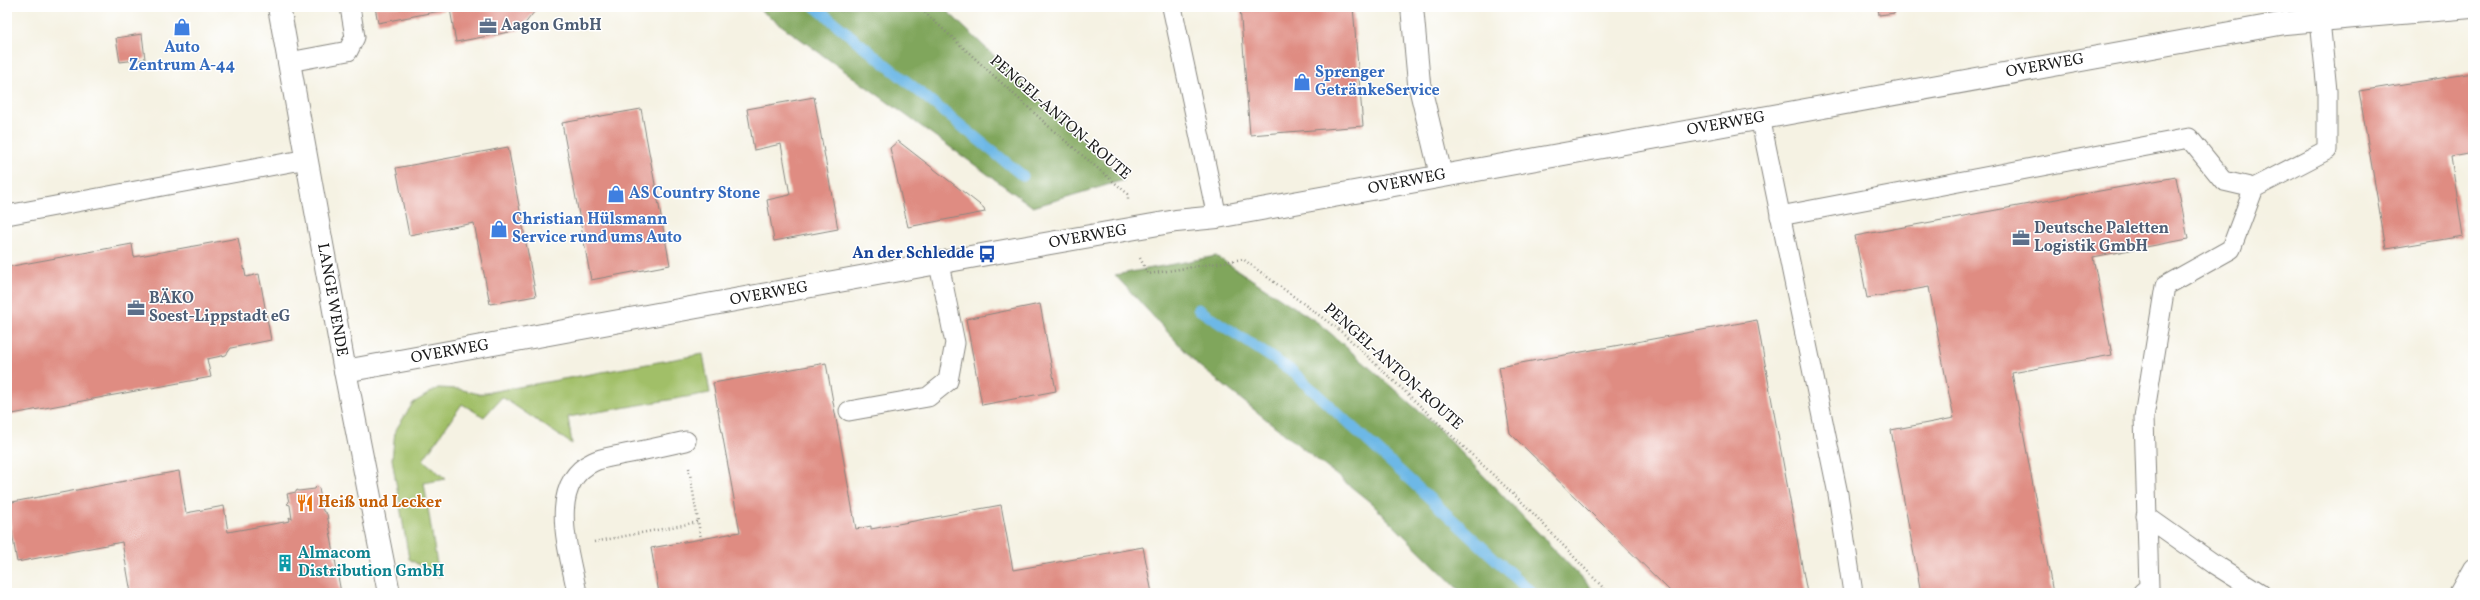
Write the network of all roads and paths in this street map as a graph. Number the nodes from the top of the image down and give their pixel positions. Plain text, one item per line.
1 (279, 7) edge
2 (350, 7) edge
3 (919, 7) edge
4 (1172, 7) edge
5 (1412, 7) edge
6 (2471, 7) edge
7 (2320, 20) junction
8 (289, 62) junction
9 (1760, 118) junction
10 (307, 159) junction
11 (1441, 175) junction
12 (2254, 188) junction
13 (7, 216) edge
14 (1780, 216) junction
15 (1217, 217) junction
16 (1127, 230) junction
17 (939, 264) junction
18 (345, 371) junction
19 (849, 411) dead end
20 (686, 441) dead end
21 (693, 496) dead end
22 (2146, 516) junction
23 (698, 522) junction
24 (701, 539) dead end
25 (568, 547) junction
26 (2473, 568) edge
27 (390, 592) edge
28 (577, 593) edge
29 (1608, 593) edge
30 (1853, 593) edge
31 (2142, 593) edge
32 (2260, 593) edge
33 (2458, 593) edge

1 - 8 street, LANGE WENDE
2 - 8 lane
3 - 16 path, PENGEL-ANTON-ROUTE
4 - 15 lane
5 - 11 street
6 - 7 street, OVERWEG
7 - 9 street, OVERWEG
7 - 12 lane
8 - 10 street, LANGE WENDE
9 - 11 street, OVERWEG
9 - 14 lane
10 - 13 lane
10 - 18 street, LANGE WENDE
11 - 15 street, OVERWEG
12 - 14 lane
12 - 22 lane
14 - 30 lane
15 - 16 street, OVERWEG
16 - 17 street, OVERWEG
16 - 29 path, PENGEL-ANTON-ROUTE
17 - 18 street, OVERWEG
17 - 19 lane
18 - 27 street, LANGE WENDE
20 - 25 lane
21 - 23 path
22 - 31 lane
22 - 32 lane
23 - 24 path
23 - 25 path
25 - 28 lane
26 - 33 lane

